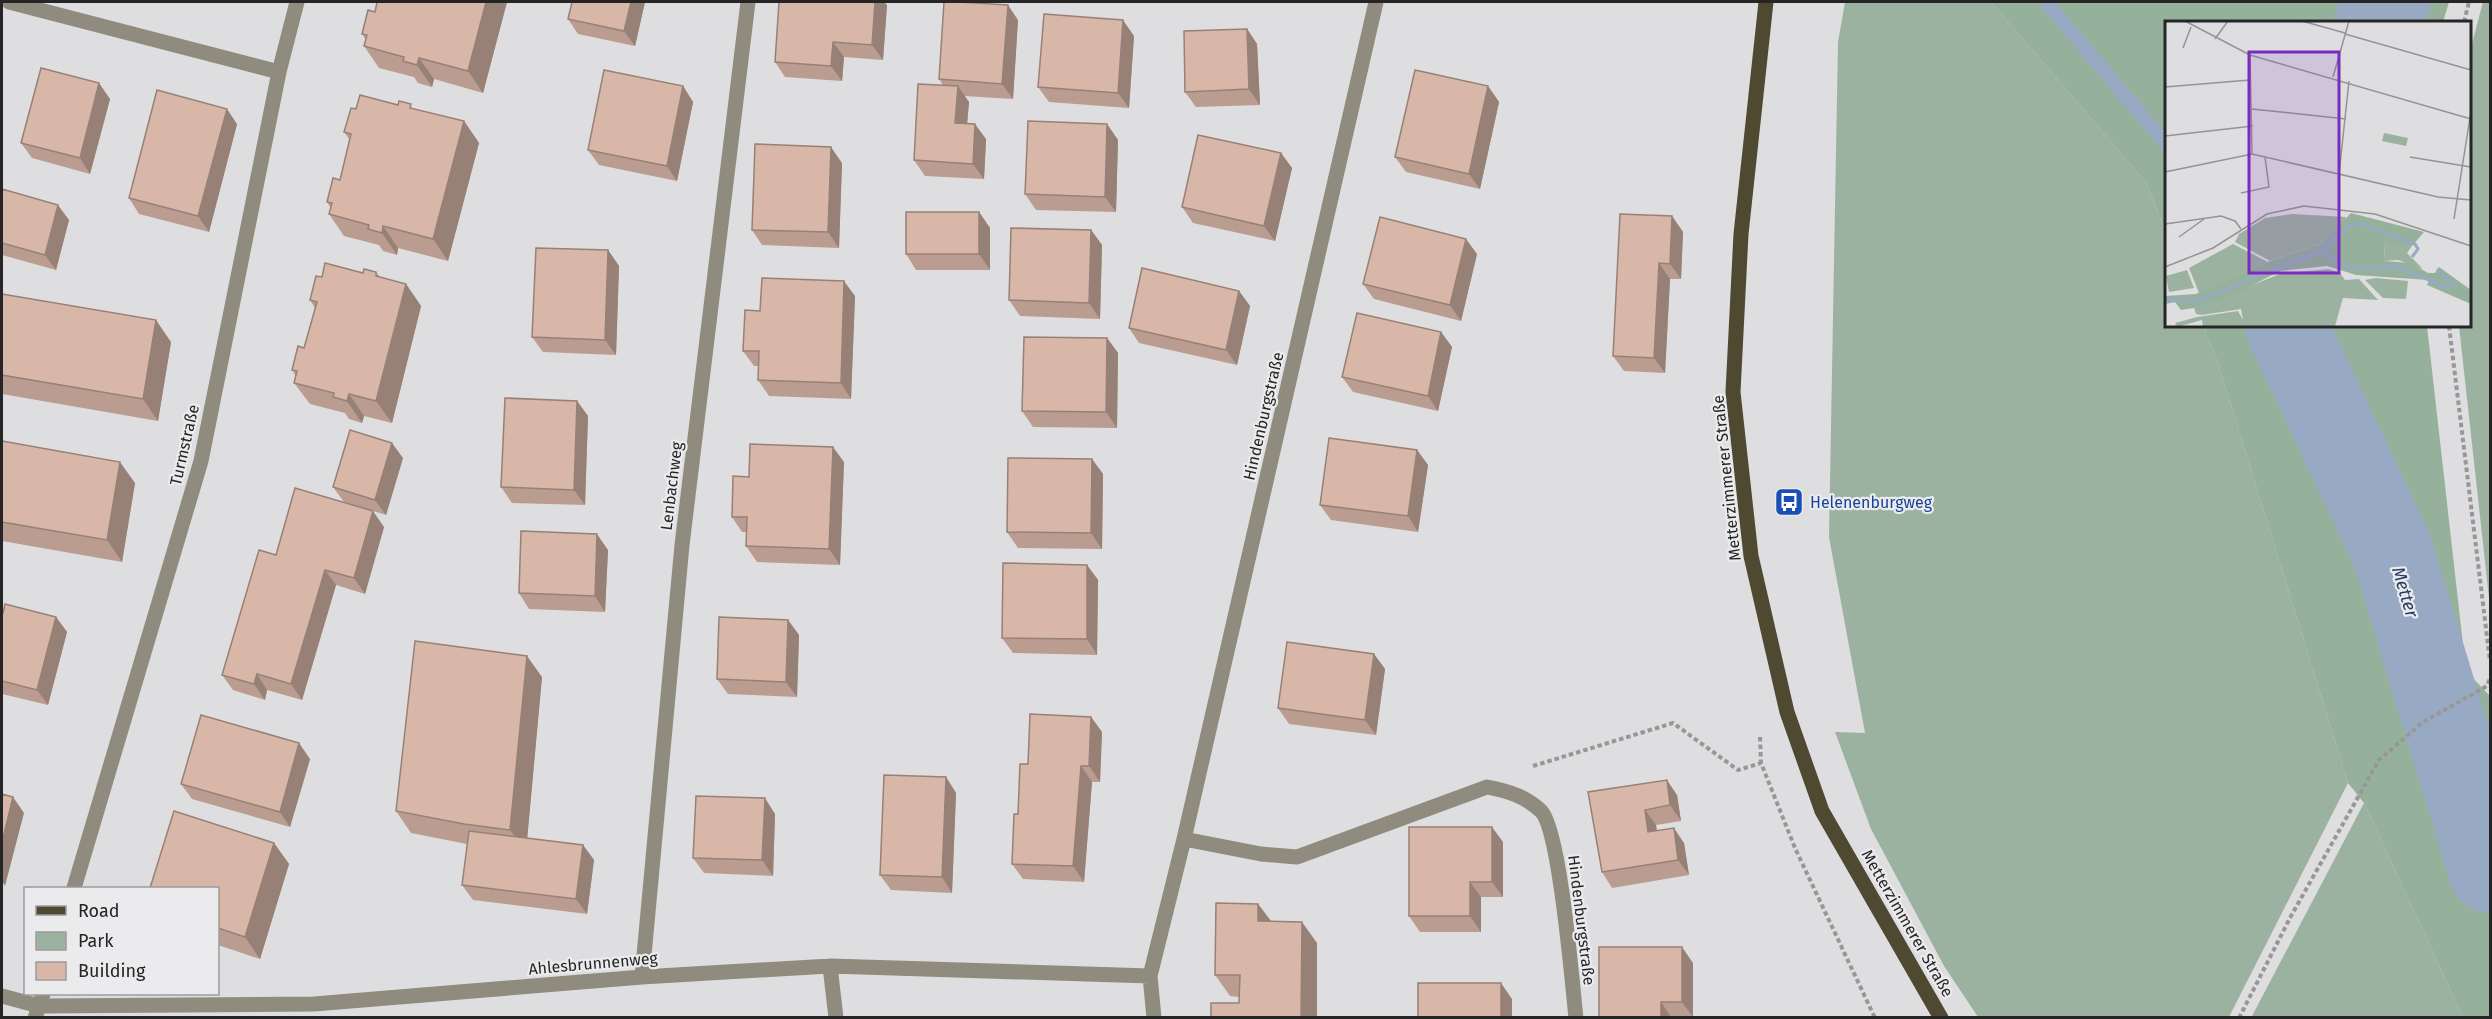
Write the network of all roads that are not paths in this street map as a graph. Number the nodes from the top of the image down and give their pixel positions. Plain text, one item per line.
1 (9, 2) edge
2 (297, 2) edge
3 (748, 2) edge
4 (1369, 2) edge
5 (1376, 2) edge
6 (1766, 2) edge
7 (279, 72) junction
8 (1184, 839) junction
9 (74, 887) edge
10 (830, 966) junction
11 (1150, 976) junction
12 (642, 977) junction
13 (2, 996) edge
14 (39, 1006) edge
15 (315, 1011) edge
16 (836, 1017) edge
17 (1154, 1017) edge
18 (1576, 1017) edge
19 (1941, 1017) edge

1 - 7 street
2 - 7 street, Turmstraße
3 - 12 street, Lenbachweg
4 - 5 street
5 - 8 street, Hindenburgstraße
6 - 19 main road, Metterzimmerer Straße
7 - 9 street, Turmstraße
8 - 11 street, Hindenburgstraße
8 - 18 street, Hindenburgstraße
10 - 11 street, Ahlesbrunnenweg
10 - 12 street, Ahlesbrunnenweg
10 - 16 street
11 - 17 street, Hindenburgstraße
12 - 15 street, Ahlesbrunnenweg
13 - 14 street, Ahlesbrunnenweg
14 - 15 street, Ahlesbrunnenweg

